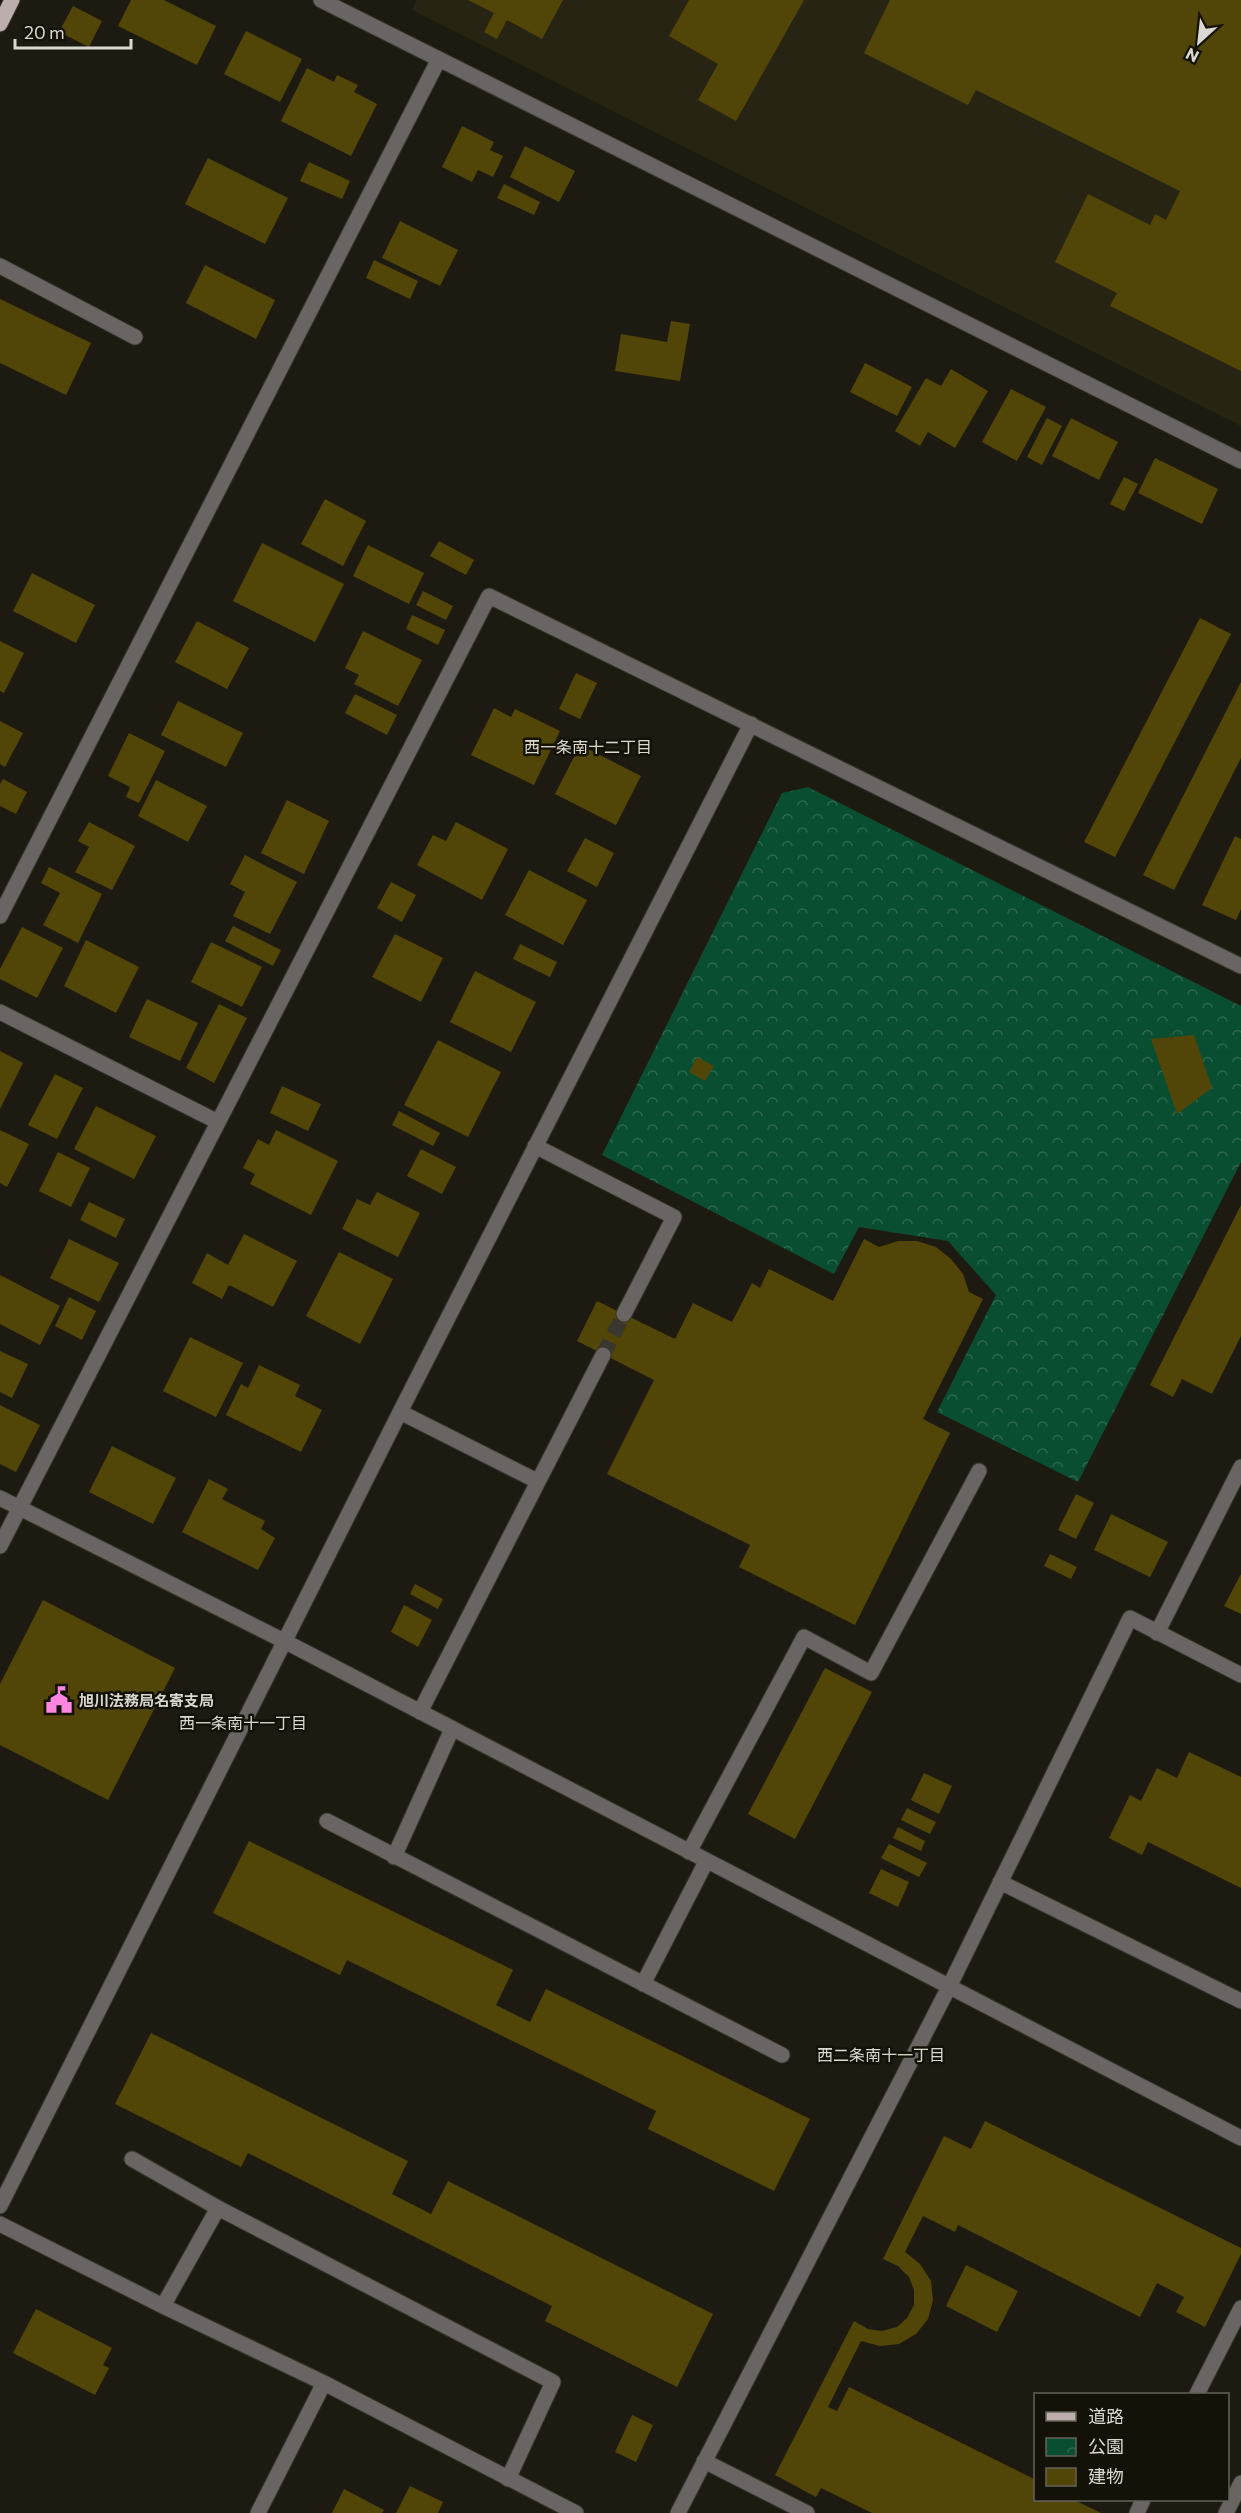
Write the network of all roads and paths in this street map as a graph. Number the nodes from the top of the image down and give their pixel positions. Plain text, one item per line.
1 (12, 0) edge
2 (321, 0) edge
3 (0, 24) edge
4 (439, 59) junction
5 (0, 266) edge
6 (135, 337) dead end
7 (1241, 461) edge
8 (751, 724) junction
9 (0, 916) edge
10 (1241, 966) edge
11 (0, 1012) edge
12 (218, 1122) junction
13 (535, 1146) junction
14 (624, 1314) tunnel mouth
15 (603, 1355) tunnel mouth
16 (400, 1412) junction
17 (1241, 1467) edge
18 (979, 1471) dead end
19 (537, 1481) junction
20 (0, 1498) edge
21 (20, 1508) junction
22 (0, 1546) edge
23 (1158, 1633) junction
24 (284, 1641) junction
25 (1241, 1675) edge
26 (420, 1712) junction
27 (452, 1729) junction
28 (327, 1821) dead end
29 (689, 1852) junction
30 (394, 1857) junction
31 (706, 1862) junction
32 (1000, 1882) junction
33 (642, 1984) junction
34 (949, 1987) junction
35 (1241, 2001) edge
36 (782, 2055) dead end
37 (1241, 2138) edge
38 (132, 2159) dead end
39 (0, 2206) edge
40 (218, 2208) junction
41 (0, 2224) edge
42 (163, 2306) junction
43 (1241, 2308) edge
44 (324, 2384) junction
45 (1198, 2393) edge
46 (704, 2461) junction
47 (508, 2479) junction
48 (1241, 2483) edge
49 (258, 2513) edge
50 (576, 2513) edge
51 (678, 2513) edge
52 (807, 2513) edge
53 (1226, 2513) edge

1 - 3 main road
2 - 4 street
4 - 7 street
4 - 9 street
5 - 6 street
8 - 10 street
8 - 12 street
8 - 13 street
11 - 12 street
12 - 21 street
13 - 14 street
13 - 16 street
15 - 19 street
16 - 19 street
16 - 24 street
17 - 23 street
18 - 29 street
19 - 26 street
20 - 21 street
21 - 22 street
21 - 24 street
23 - 25 street
23 - 32 street
24 - 26 street
24 - 39 street
26 - 27 street
27 - 29 street
27 - 30 street
28 - 30 street
29 - 31 street
30 - 33 street
31 - 33 street
31 - 34 street
32 - 34 street
32 - 35 street
33 - 36 street
34 - 37 street
34 - 46 street
38 - 40 street
40 - 42 street
40 - 47 street
41 - 42 street
42 - 44 street
43 - 45 street
44 - 47 street
44 - 49 street
46 - 51 street
46 - 52 street
47 - 50 street
48 - 53 street

